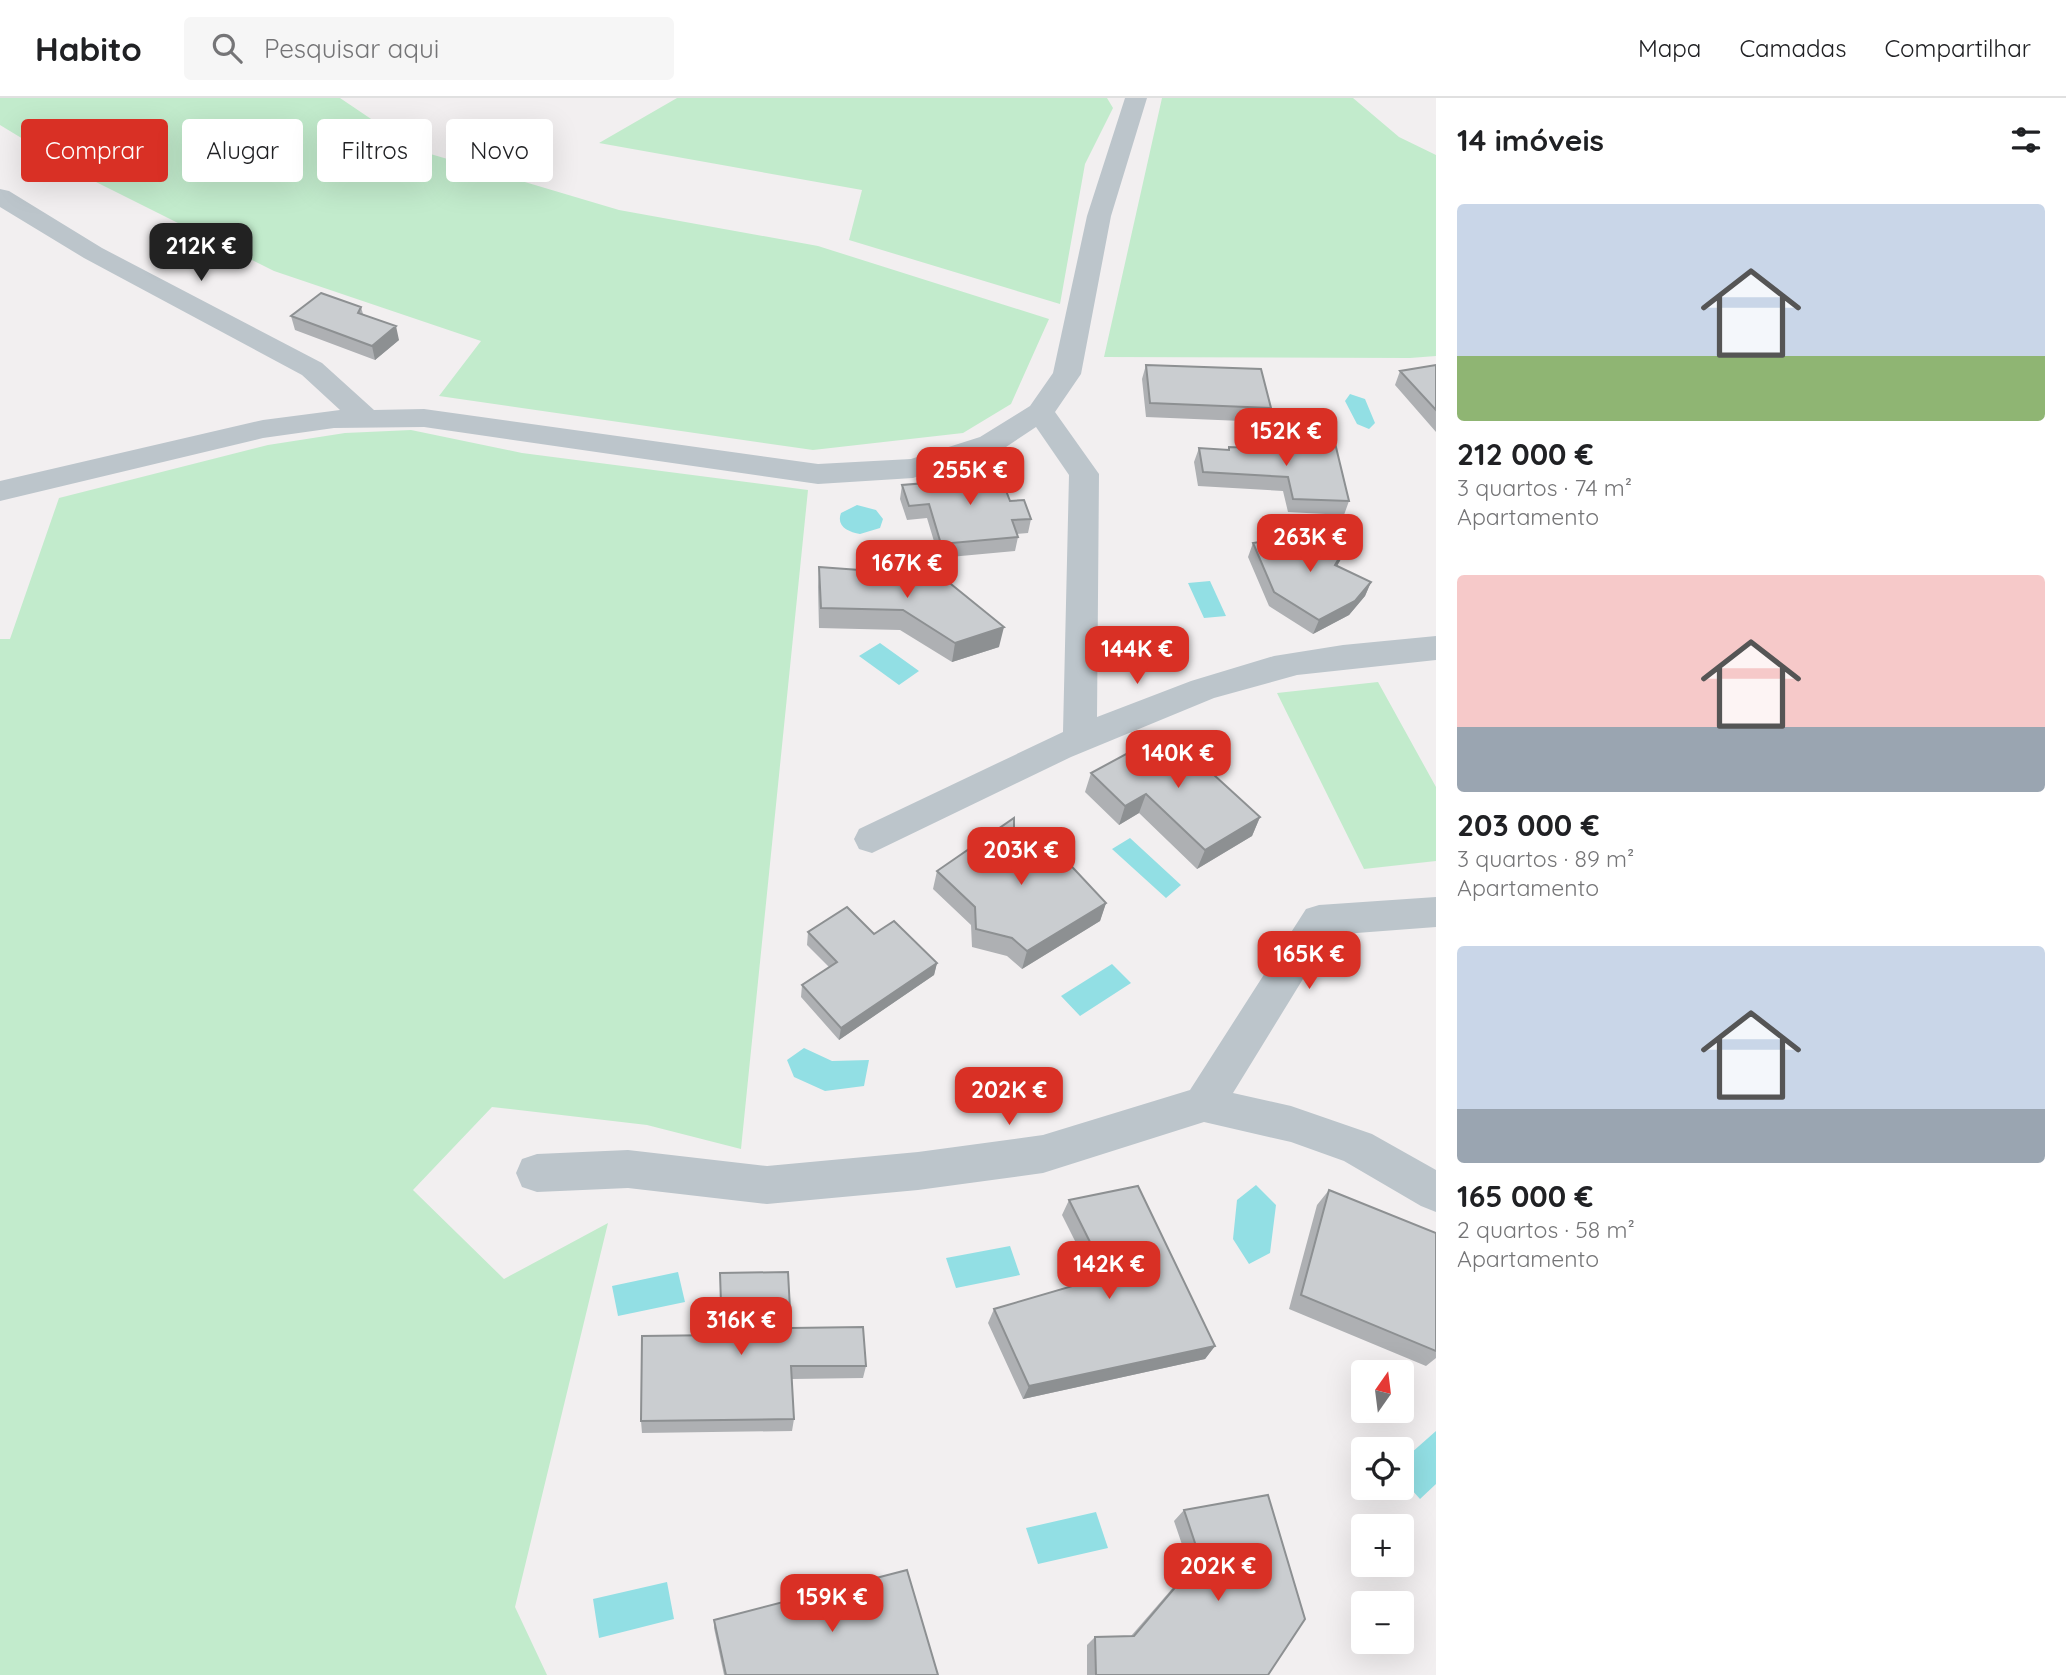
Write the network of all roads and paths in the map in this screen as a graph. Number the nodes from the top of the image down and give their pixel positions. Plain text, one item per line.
1 (1136, 98) edge
2 (0, 196) edge
3 (1040, 412) junction
4 (366, 418) junction
5 (0, 491) edge
6 (1436, 648) edge
7 (1080, 738) junction
8 (872, 839) dead end
9 (1436, 912) edge
10 (1204, 1104) junction
11 (537, 1173) dead end
12 (1436, 1192) edge

1 - 3 street
2 - 4 street
3 - 4 street
3 - 7 street
4 - 5 street
6 - 7 street
7 - 8 street
9 - 10 street
10 - 11 street
10 - 12 street

